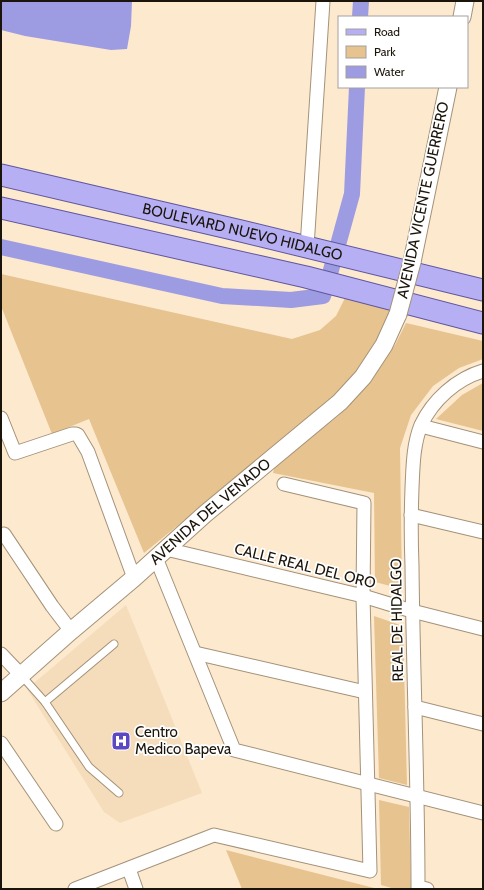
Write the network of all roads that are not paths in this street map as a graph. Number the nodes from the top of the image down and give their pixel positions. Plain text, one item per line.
1 (323, 1) edge
2 (465, 1) edge
3 (462, 16) edge
4 (448, 88) edge
5 (1, 175) edge
6 (1, 208) edge
7 (316, 249) junction
8 (483, 290) edge
9 (398, 314) joint
10 (483, 323) edge
11 (477, 373) edge
12 (2, 422) edge
13 (421, 426) junction
14 (483, 442) edge
15 (284, 484) dead end
16 (411, 515) junction
17 (483, 532) edge
18 (4, 534) dead end
19 (161, 553) junction
20 (134, 578) junction
21 (363, 596) junction
22 (412, 611) junction
23 (483, 629) edge
24 (71, 631) junction
25 (114, 644) dead end
26 (195, 653) junction
27 (1, 654) edge
28 (21, 675) junction
29 (3, 687) edge
30 (365, 692) junction
31 (45, 702) junction
32 (415, 706) junction
33 (483, 724) edge
34 (1, 743) edge
35 (367, 783) junction
36 (119, 793) dead end
37 (418, 796) junction
38 (483, 813) edge
39 (56, 824) dead end
40 (128, 869) junction
41 (422, 888) edge
42 (75, 889) edge
43 (136, 889) edge

1 - 7 street
2 - 3 street
4 - 9 street, AVENIDA VICENTE GUERRERO, bridge
5 - 7 main road, BOULEVARD NUEVO HIDALGO
6 - 10 main road, BOULEVARD NUEVO HIDALGO
7 - 8 main road, BOULEVARD NUEVO HIDALGO
9 - 19 street, AVENIDA DEL VENADO
11 - 13 street, REAL DE HIDALGO
12 - 20 street
13 - 14 street
13 - 16 street, REAL DE HIDALGO
15 - 21 street
16 - 17 street
16 - 22 street, REAL DE HIDALGO
18 - 24 street
19 - 20 street, AVENIDA DEL VENADO
19 - 21 street, CALLE REAL DEL ORO
19 - 26 street
20 - 24 street, AVENIDA DEL VENADO
21 - 22 street, CALLE REAL DEL ORO
21 - 30 street
22 - 23 street, CALLE REAL DEL ORO
22 - 32 street, REAL DE HIDALGO
24 - 28 street, AVENIDA DEL VENADO
25 - 31 lane
26 - 30 street
26 - 35 street
27 - 28 street
28 - 29 street, AVENIDA DEL VENADO
28 - 31 lane
30 - 35 street
31 - 36 lane
32 - 33 street
32 - 37 street, REAL DE HIDALGO
34 - 39 street
35 - 37 street
35 - 40 street
37 - 38 street
37 - 41 street, REAL DE HIDALGO
40 - 42 street
40 - 43 street

